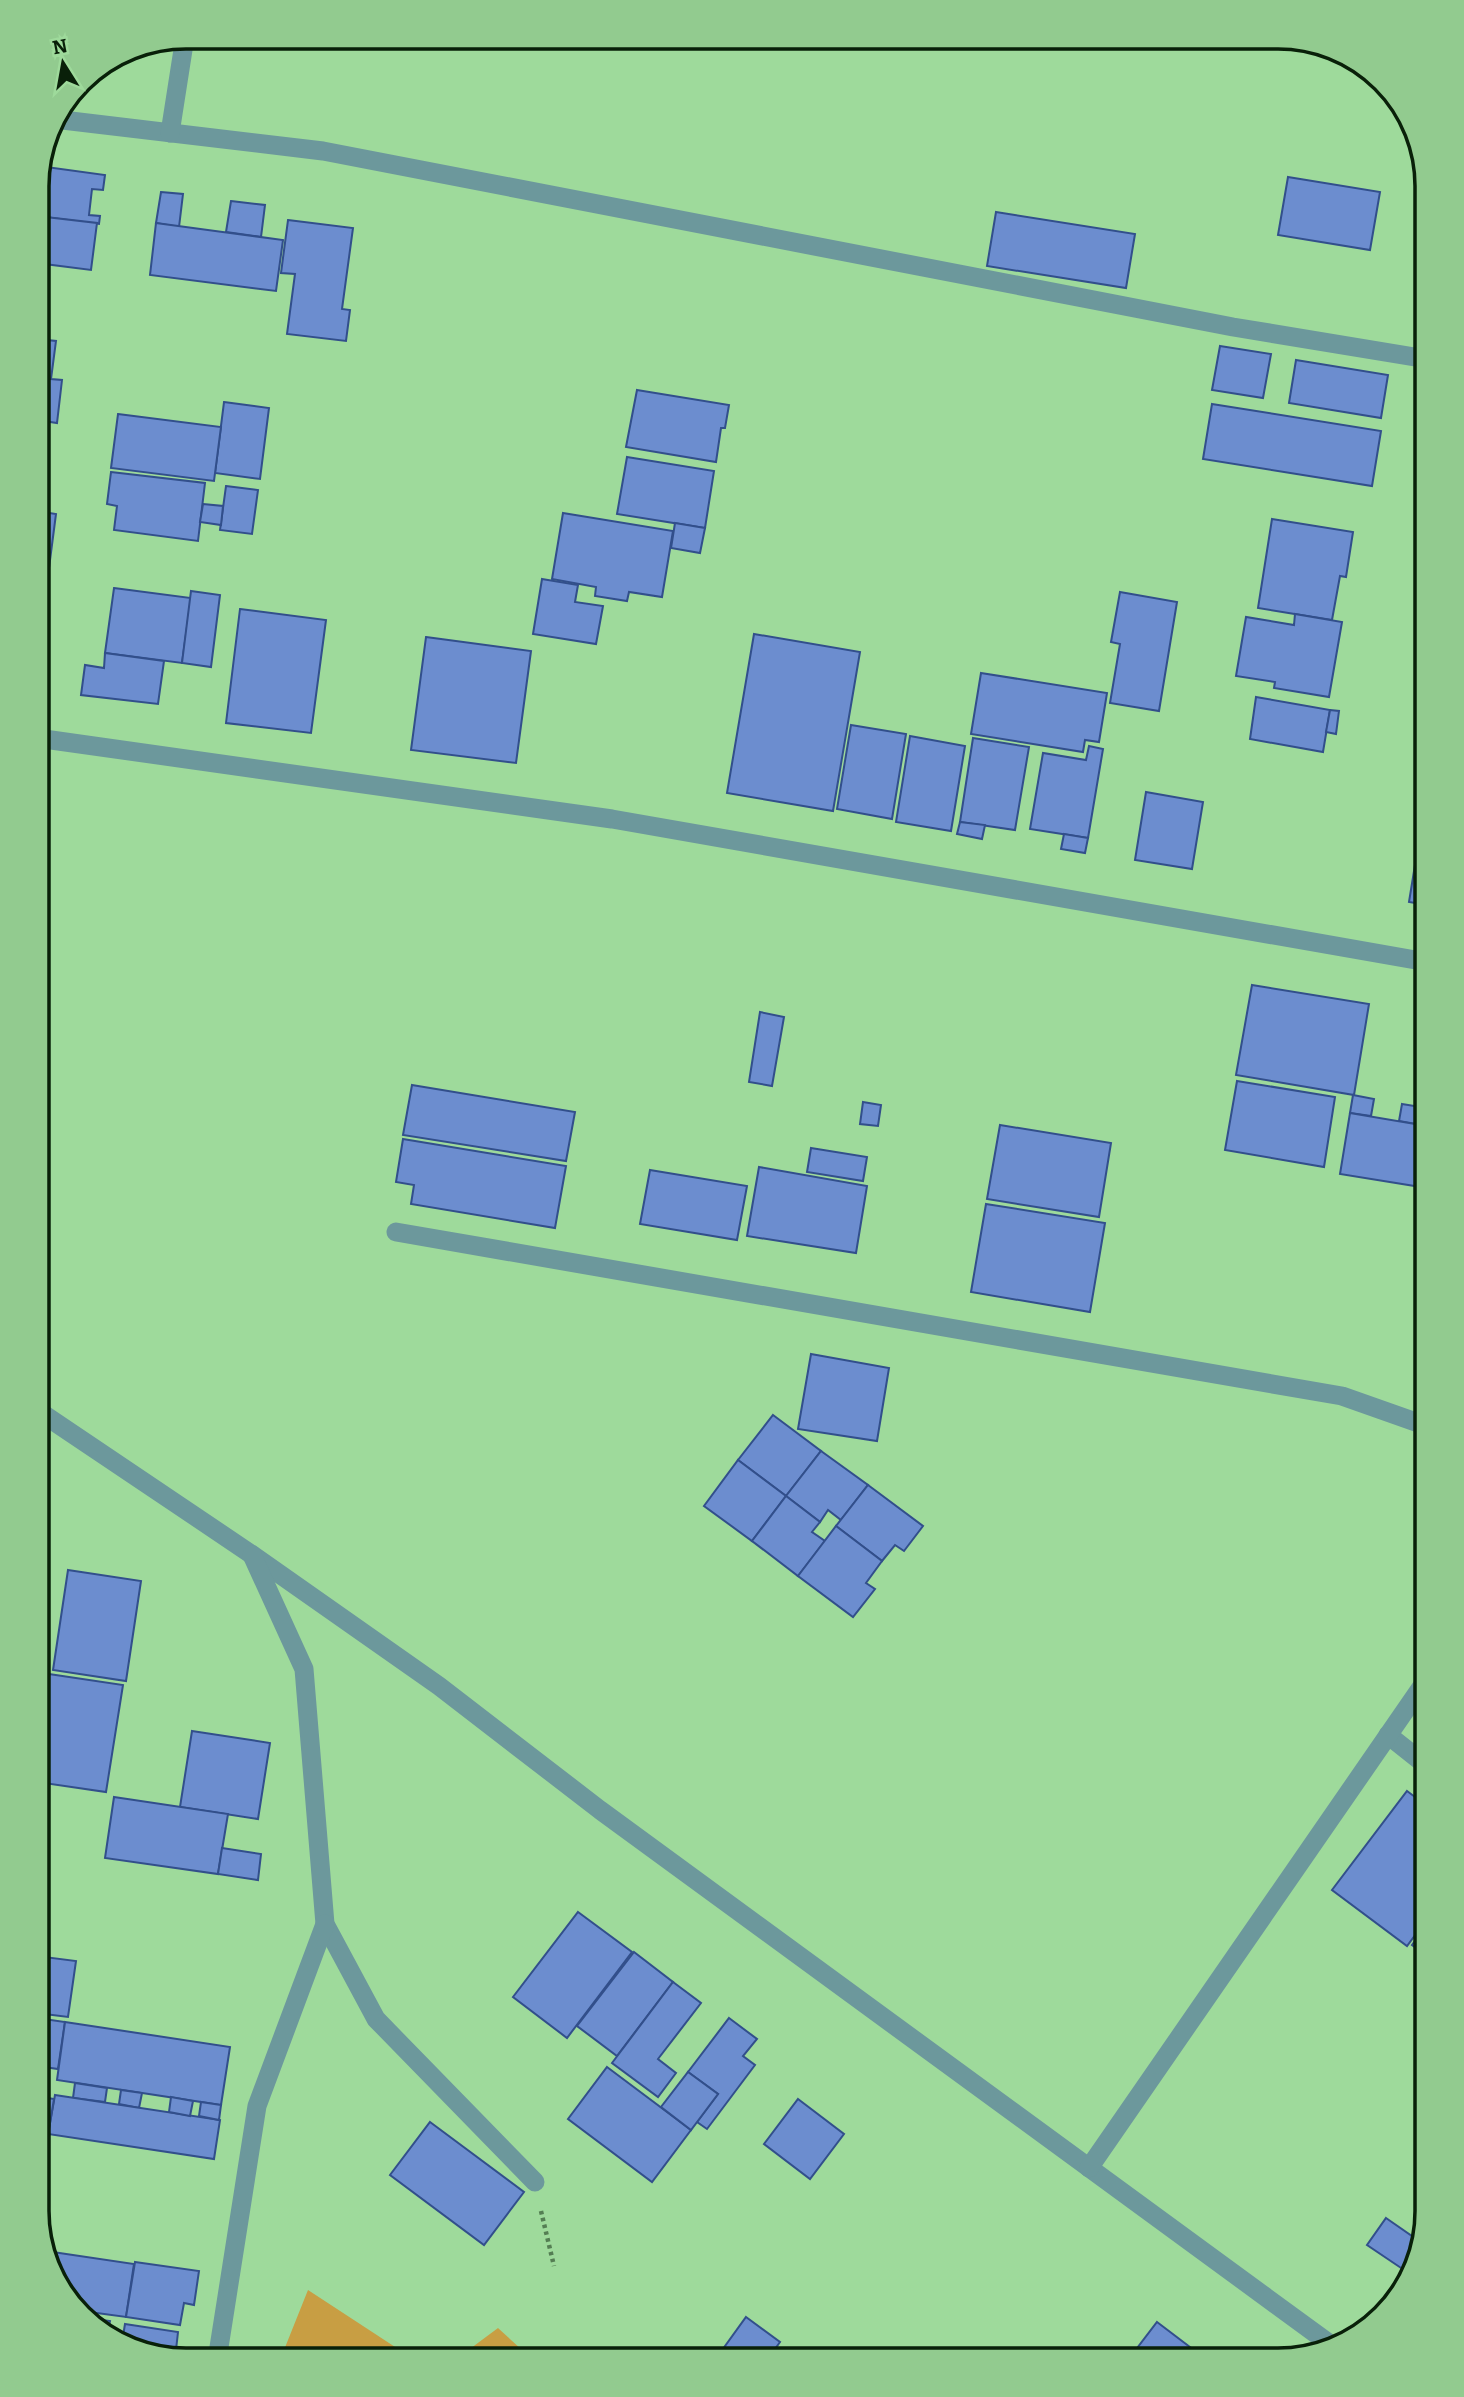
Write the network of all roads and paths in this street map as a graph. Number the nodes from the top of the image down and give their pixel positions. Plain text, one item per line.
1 (183, 49) edge
2 (65, 120) edge
3 (170, 133) junction
4 (1415, 357) edge
5 (49, 740) edge
6 (1415, 960) edge
7 (396, 1232) dead end
8 (49, 1418) edge
9 (1415, 1422) edge
10 (251, 1554) junction
11 (1415, 1696) edge
12 (1388, 1735) junction
13 (1415, 1756) edge
14 (325, 1924) junction
15 (1089, 2168) junction
16 (535, 2182) joint
17 (554, 2266) dead end
18 (1324, 2340) edge
19 (219, 2348) edge

1 - 3 street
2 - 3 street
3 - 4 street
5 - 6 street
7 - 9 street
8 - 10 street
10 - 14 street
10 - 15 street
11 - 12 street
12 - 13 street
12 - 15 street
14 - 16 street
14 - 19 street
15 - 18 street
16 - 17 path

